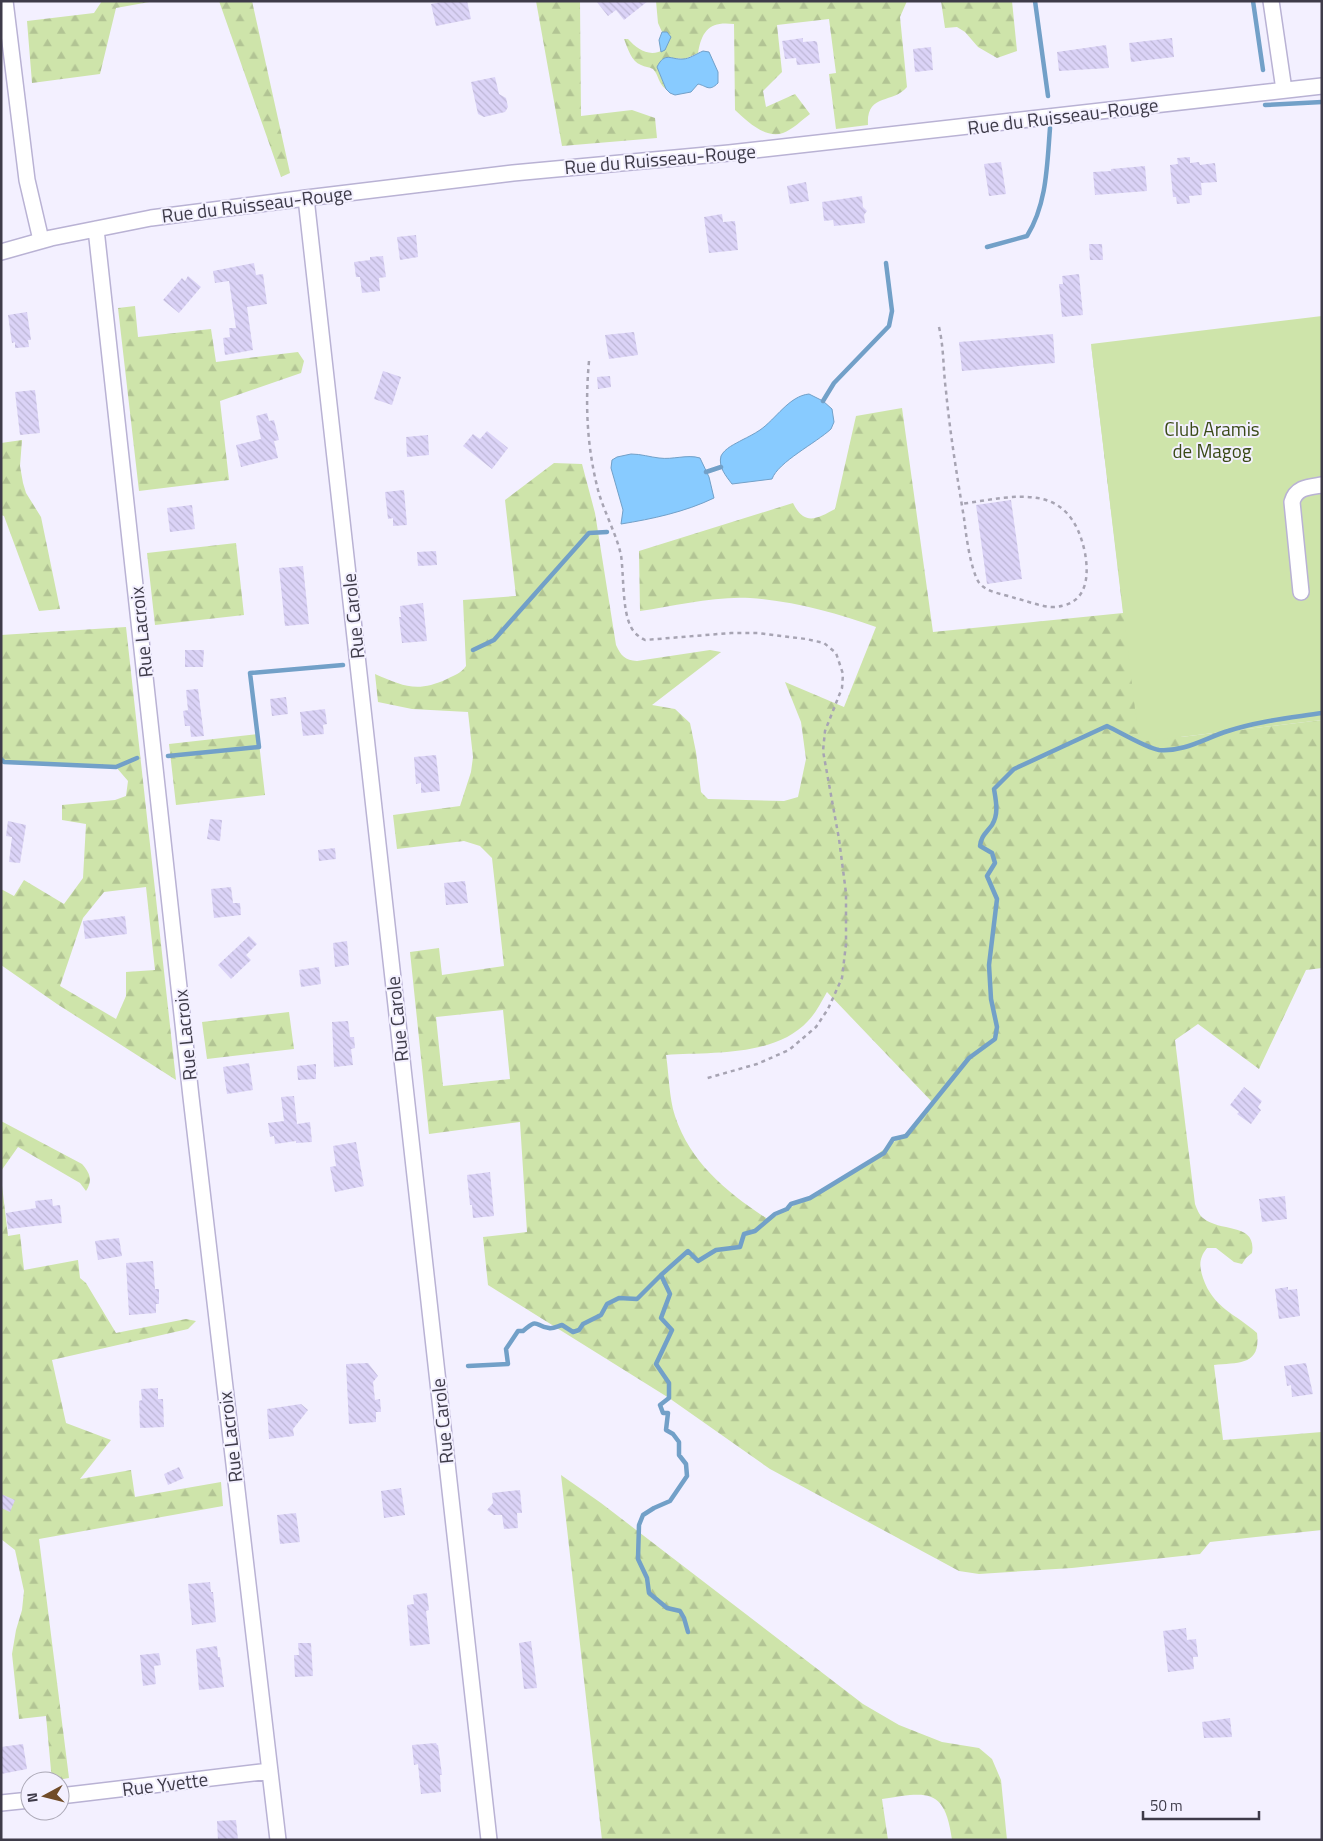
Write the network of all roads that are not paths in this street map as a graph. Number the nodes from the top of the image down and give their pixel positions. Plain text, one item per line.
1 (5, 1) edge
2 (1271, 1) edge
3 (1322, 86) edge
4 (1284, 90) junction
5 (306, 198) junction
6 (96, 230) junction
7 (41, 240) junction
8 (1, 252) edge
9 (1322, 485) edge
10 (1301, 592) dead end
11 (270, 1771) junction
12 (70, 1795) edge
13 (20, 1801) edge
14 (1, 1803) edge
15 (278, 1840) edge
16 (489, 1840) edge

1 - 7 street
2 - 4 street
3 - 4 street, Rue du Ruisseau-Rouge
4 - 5 street, Rue du Ruisseau-Rouge
5 - 6 street, Rue du Ruisseau-Rouge
5 - 16 street, Rue Carole
6 - 7 street, Rue du Ruisseau-Rouge
6 - 11 street, Rue Lacroix
7 - 8 street, Rue du Ruisseau-Rouge
9 - 10 street
11 - 12 street, Rue Yvette
11 - 15 street, Rue Lacroix
13 - 14 street

